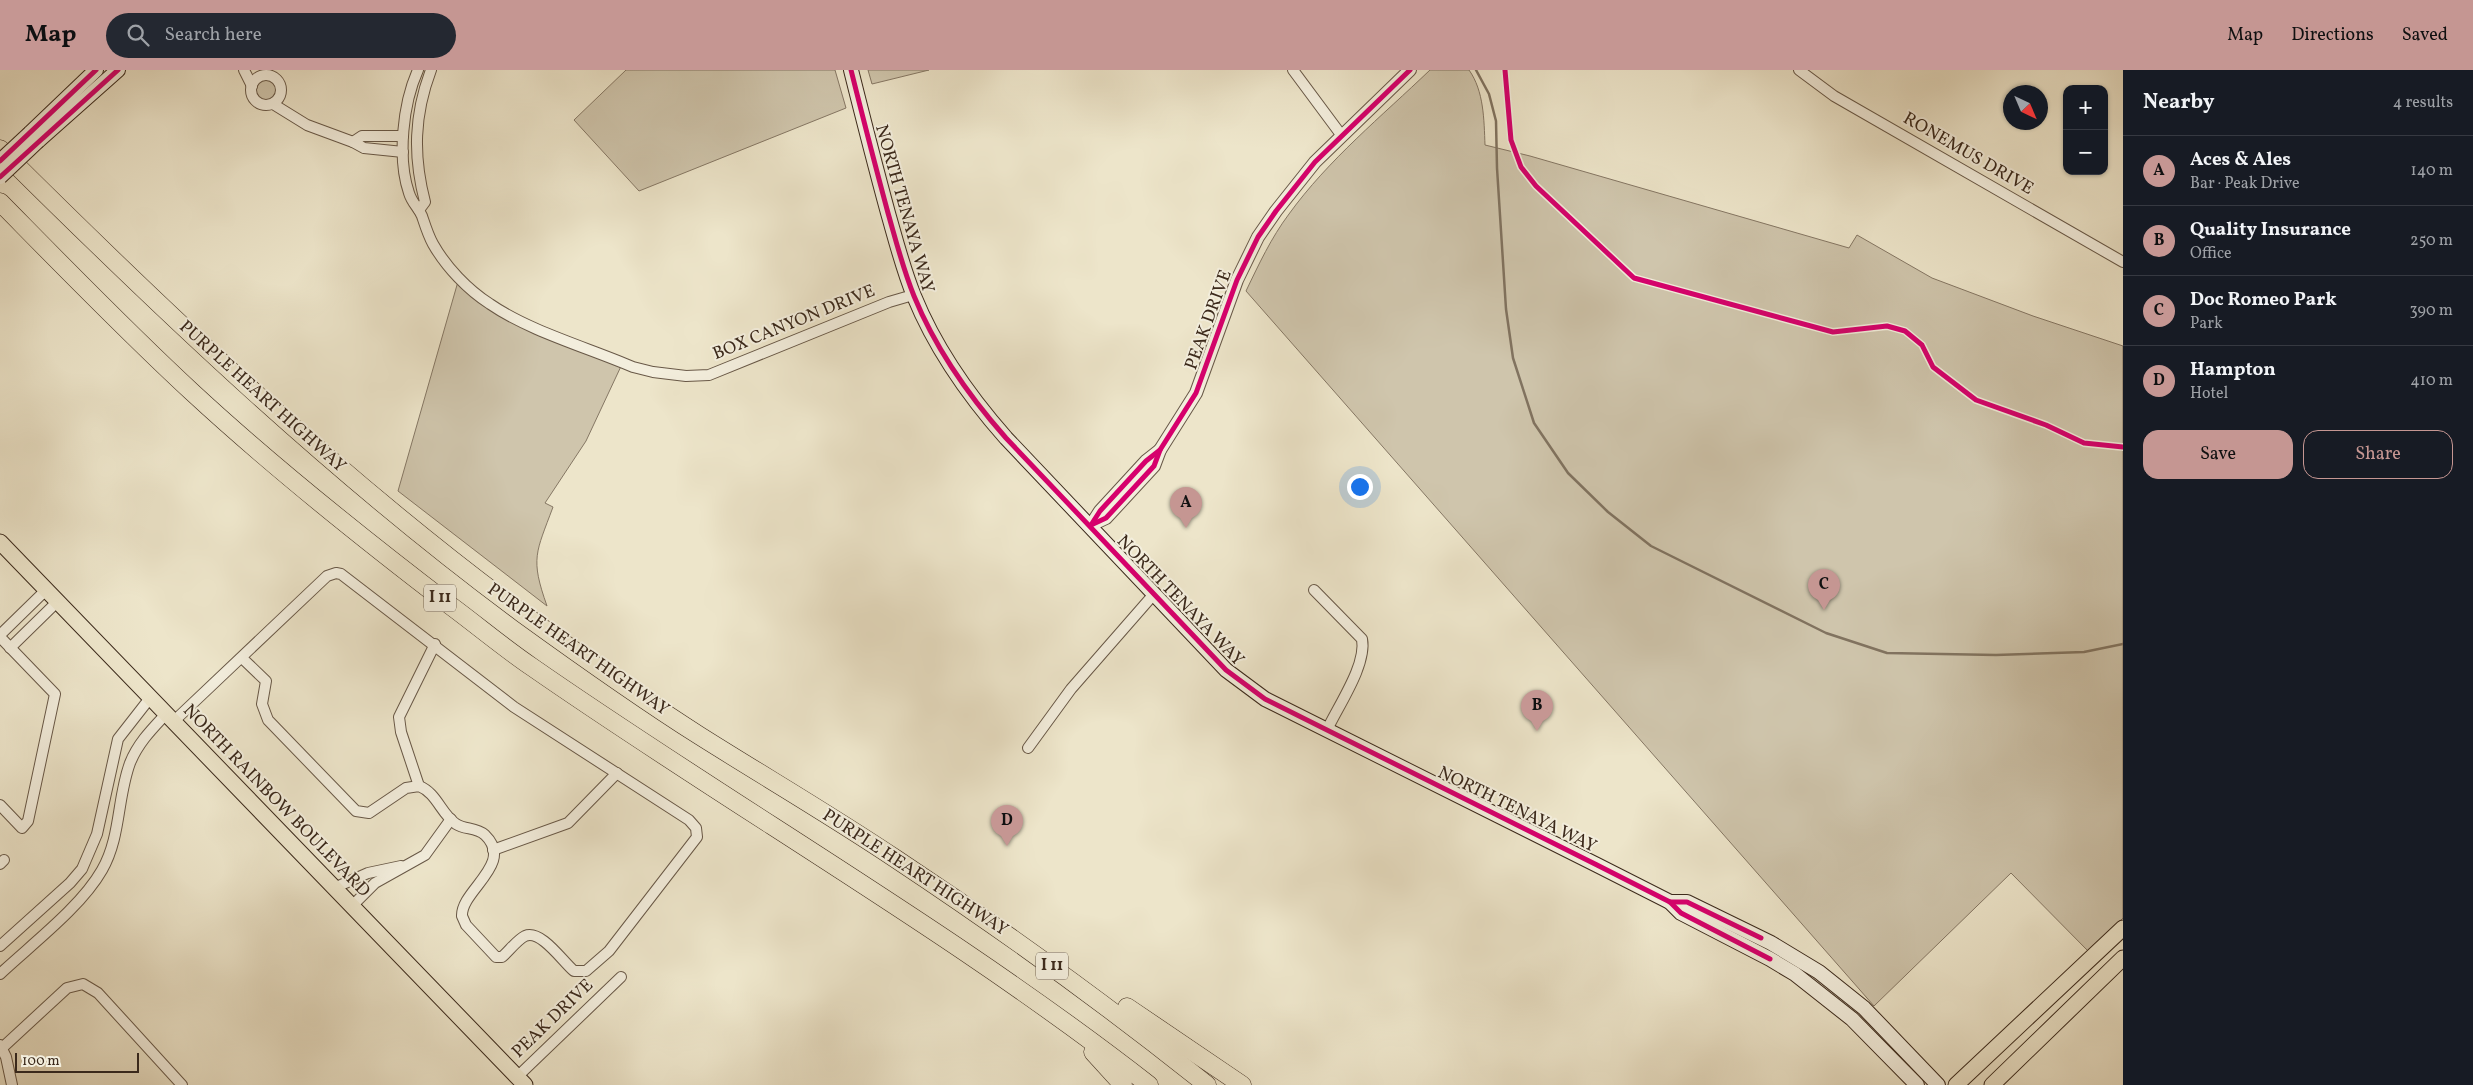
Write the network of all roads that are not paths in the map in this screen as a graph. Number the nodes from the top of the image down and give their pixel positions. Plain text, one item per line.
1 (96, 70) edge
2 (118, 70) edge
3 (244, 70) edge
4 (250, 70) edge
5 (418, 70) edge
6 (431, 70) edge
7 (850, 70) edge
8 (1293, 70) edge
9 (1410, 70) edge
10 (1799, 70) edge
11 (262, 76) junction
12 (252, 86) junction
13 (276, 101) junction
14 (403, 136) junction
15 (1342, 136) junction
16 (34, 137) junction
17 (354, 142) junction
18 (0, 149) edge
19 (402, 152) junction
20 (0, 161) edge
21 (0, 177) edge
22 (2, 205) edge
23 (420, 210) junction
24 (2123, 262) edge
25 (913, 295) junction
26 (1090, 525) junction
27 (0, 542) edge
28 (46, 590) junction
29 (1314, 590) dead end
30 (1154, 594) junction
31 (57, 602) junction
32 (0, 636) edge
33 (434, 644) junction
34 (10, 648) junction
35 (242, 658) junction
36 (150, 698) junction
37 (170, 718) junction
38 (1326, 730) junction
39 (1028, 748) dead end
40 (617, 773) junction
41 (419, 786) junction
42 (0, 805) edge
43 (452, 819) junction
44 (493, 850) junction
45 (892, 856) junction
46 (412, 864) junction
47 (334, 888) junction
48 (1670, 902) junction
49 (352, 906) junction
50 (2123, 928) edge
51 (0, 946) edge
52 (2123, 958) edge
53 (2084, 967) junction
54 (0, 974) edge
55 (621, 977) dead end
56 (2099, 981) junction
57 (1072, 1026) junction
58 (1, 1046) edge
59 (517, 1082) edge
60 (12, 1085) edge
61 (182, 1085) edge
62 (1123, 1085) edge
63 (1148, 1085) edge
64 (1207, 1085) edge
65 (1242, 1085) edge
66 (1917, 1085) edge
67 (1938, 1085) edge
68 (1956, 1085) edge
69 (1992, 1085) edge

1 - 16 main road
2 - 16 main road
3 - 12 street
4 - 11 street
5 - 14 street, BOX CANYON DRIVE
6 - 23 street, BOX CANYON DRIVE
7 - 25 main road, NORTH TENAYA WAY
8 - 15 street
9 - 15 street, PEAK DRIVE
10 - 24 street, RONEMUS DRIVE
11 - 12 street
11 - 13 street
12 - 13 street
13 - 17 street
14 - 17 street
14 - 19 street, BOX CANYON DRIVE
15 - 26 street, PEAK DRIVE
16 - 20 main road, bridge
16 - 21 main road, bridge
17 - 19 street
18 - 45 highway, PURPLE HEART HIGHWAY / I 11
19 - 23 street, BOX CANYON DRIVE
22 - 57 highway, I 11
23 - 25 street, BOX CANYON DRIVE
25 - 26 main road, NORTH TENAYA WAY
26 - 30 main road, NORTH TENAYA WAY
27 - 28 main road, NORTH RAINBOW BOULEVARD
28 - 31 main road, NORTH RAINBOW BOULEVARD
28 - 32 street
29 - 38 street
30 - 38 main road, NORTH TENAYA WAY
30 - 39 street
31 - 34 street
31 - 36 main road, NORTH RAINBOW BOULEVARD
32 - 34 street
33 - 35 street
33 - 40 street
33 - 41 street
34 - 42 street
35 - 37 street
35 - 41 street
36 - 37 main road, NORTH RAINBOW BOULEVARD
36 - 51 street
37 - 47 main road, NORTH RAINBOW BOULEVARD
37 - 54 street
38 - 48 main road, NORTH TENAYA WAY
40 - 44 street
40 - 44 street
41 - 43 street
43 - 44 street
43 - 46 street
45 - 64 highway, PURPLE HEART HIGHWAY / I 11
45 - 65 highway
46 - 47 street
46 - 49 street
47 - 49 main road, NORTH RAINBOW BOULEVARD
48 - 66 main road, NORTH TENAYA WAY
48 - 67 main road, NORTH TENAYA WAY
49 - 59 main road, NORTH RAINBOW BOULEVARD
50 - 53 main road
52 - 56 main road
53 - 56 main road
53 - 68 main road
55 - 59 street, PEAK DRIVE
56 - 69 main road
57 - 62 highway
57 - 63 highway, I 11
58 - 60 street
58 - 61 street

